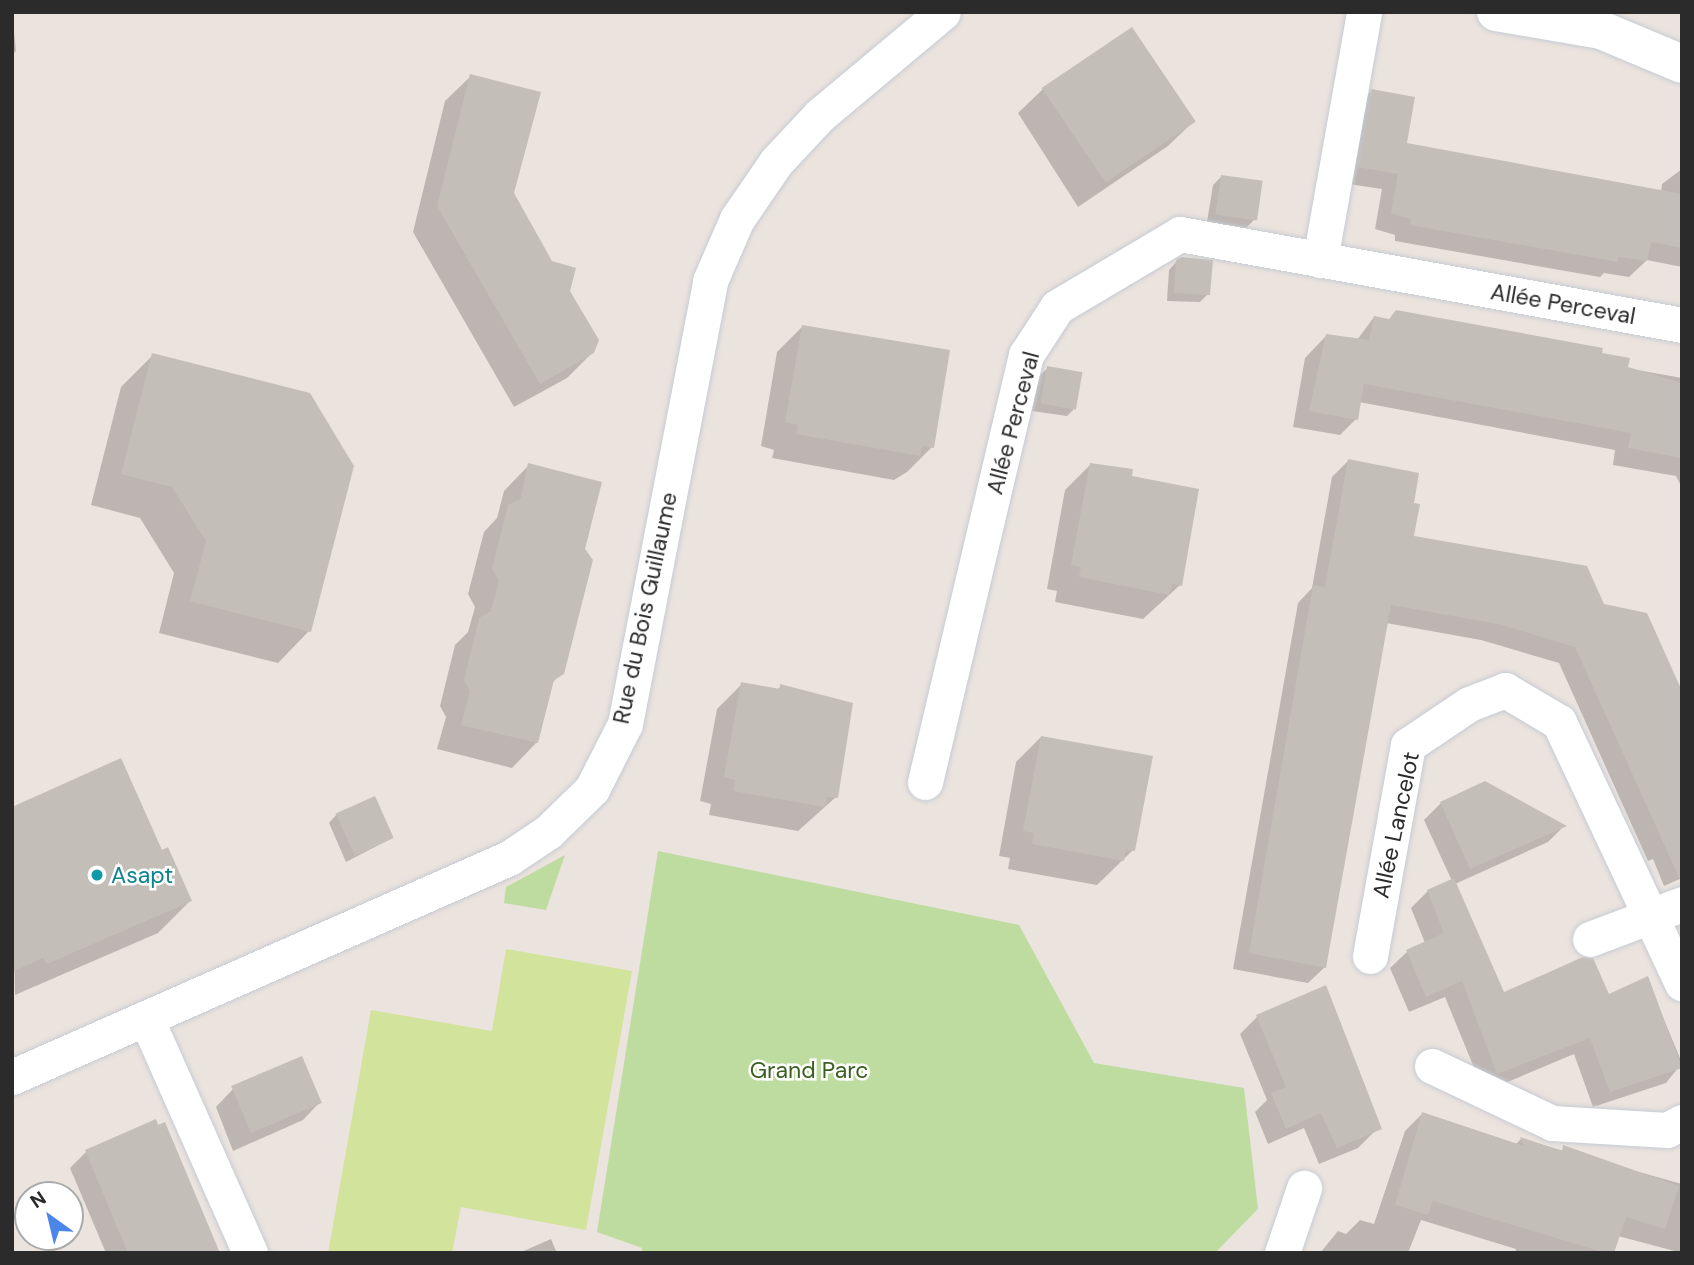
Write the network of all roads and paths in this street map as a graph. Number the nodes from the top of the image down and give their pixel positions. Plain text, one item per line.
1 (943, 12) edge
2 (1364, 12) edge
3 (1496, 12) edge
4 (1682, 64) edge
5 (1320, 260) junction
6 (1682, 325) edge
7 (925, 782) dead end
8 (1667, 911) edge
9 (1590, 939) dead end
10 (1370, 956) dead end
11 (1682, 983) edge
12 (146, 1018) junction
13 (1432, 1066) dead end
14 (12, 1077) edge
15 (1682, 1122) edge
16 (1304, 1188) dead end
17 (250, 1253) edge
18 (1282, 1253) edge

1 - 12 street, Rue du Bois Guillaume
2 - 5 street
3 - 4 main road
5 - 6 street, Allée Perceval
5 - 7 street, Allée Perceval
8 - 9 street
8 - 10 street, Allée Lancelot
8 - 11 street, Allée Lancelot
12 - 14 street, Rue du Bois Guillaume
12 - 17 street
13 - 15 street
16 - 18 street

